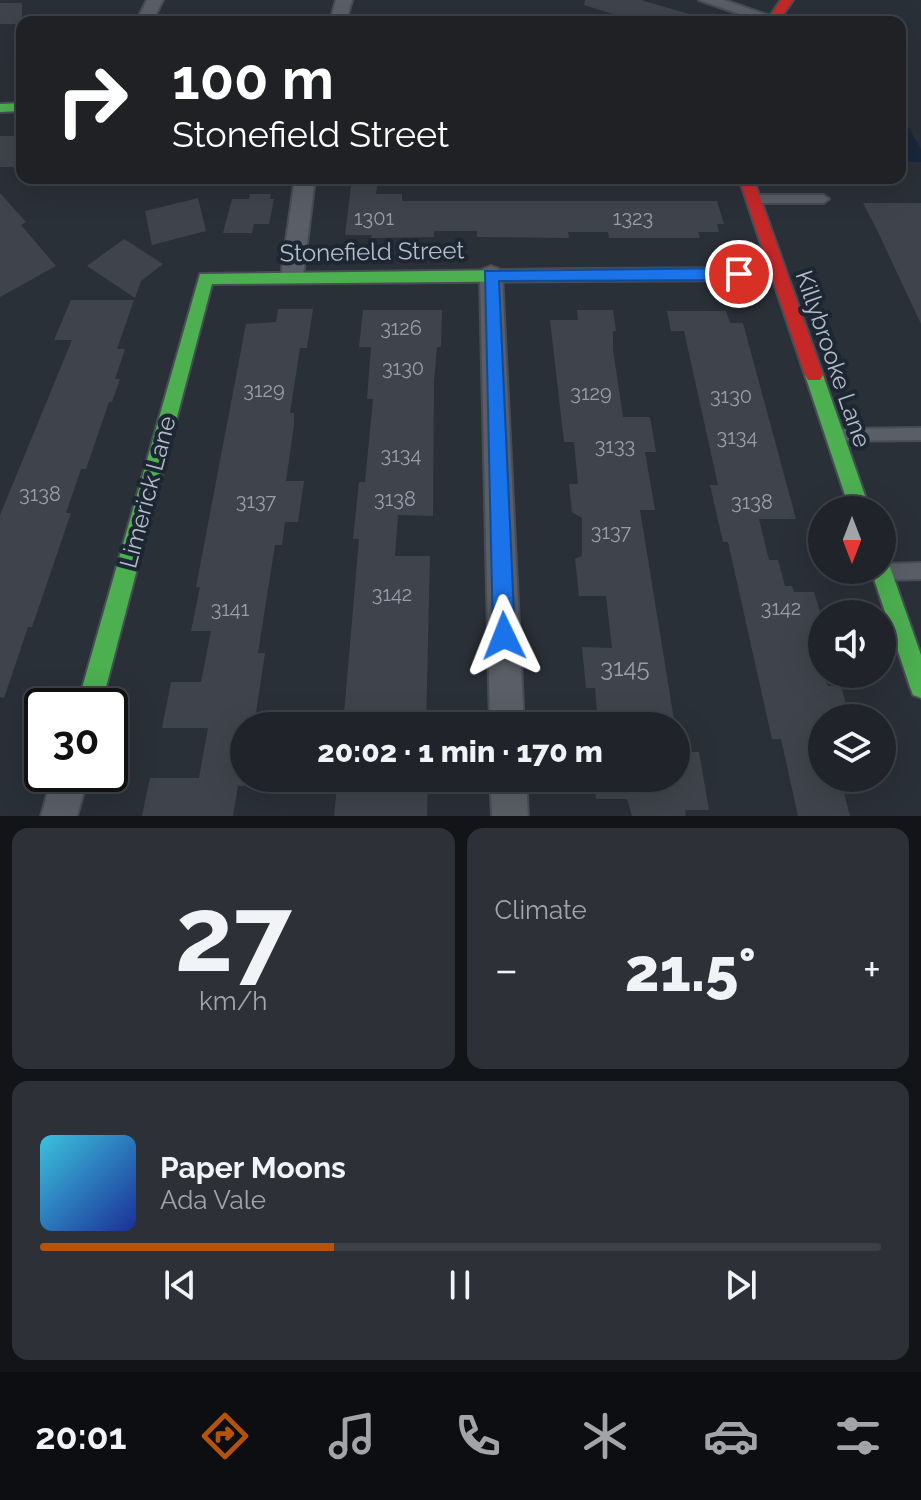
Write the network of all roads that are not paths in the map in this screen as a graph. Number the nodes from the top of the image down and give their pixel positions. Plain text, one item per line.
1 (707, 0) edge
2 (757, 16) edge
3 (304, 184) edge
4 (748, 184) edge
5 (753, 199) junction
6 (823, 199) dead end
7 (778, 274) junction
8 (491, 275) junction
9 (292, 276) junction
10 (206, 278) joint
11 (921, 434) edge
12 (834, 435) junction
13 (855, 496) edge
14 (896, 571) edge
15 (921, 571) edge
16 (885, 584) edge
17 (921, 687) edge
18 (94, 688) edge
19 (507, 712) edge
20 (66, 792) edge
21 (509, 792) edge
22 (59, 816) edge
23 (510, 816) edge

1 - 2 street
3 - 9 street
4 - 5 street, Killybrooke Lane
5 - 6 lane
5 - 7 street, Killybrooke Lane
7 - 8 street, Stonefield Street
7 - 12 street, Killybrooke Lane
8 - 9 street, Stonefield Street
8 - 19 street
9 - 10 street, Stonefield Street
10 - 18 street, Limerick Lane
11 - 12 lane
12 - 13 street, Killybrooke Lane
14 - 15 lane
16 - 17 street
20 - 22 street
21 - 23 street

